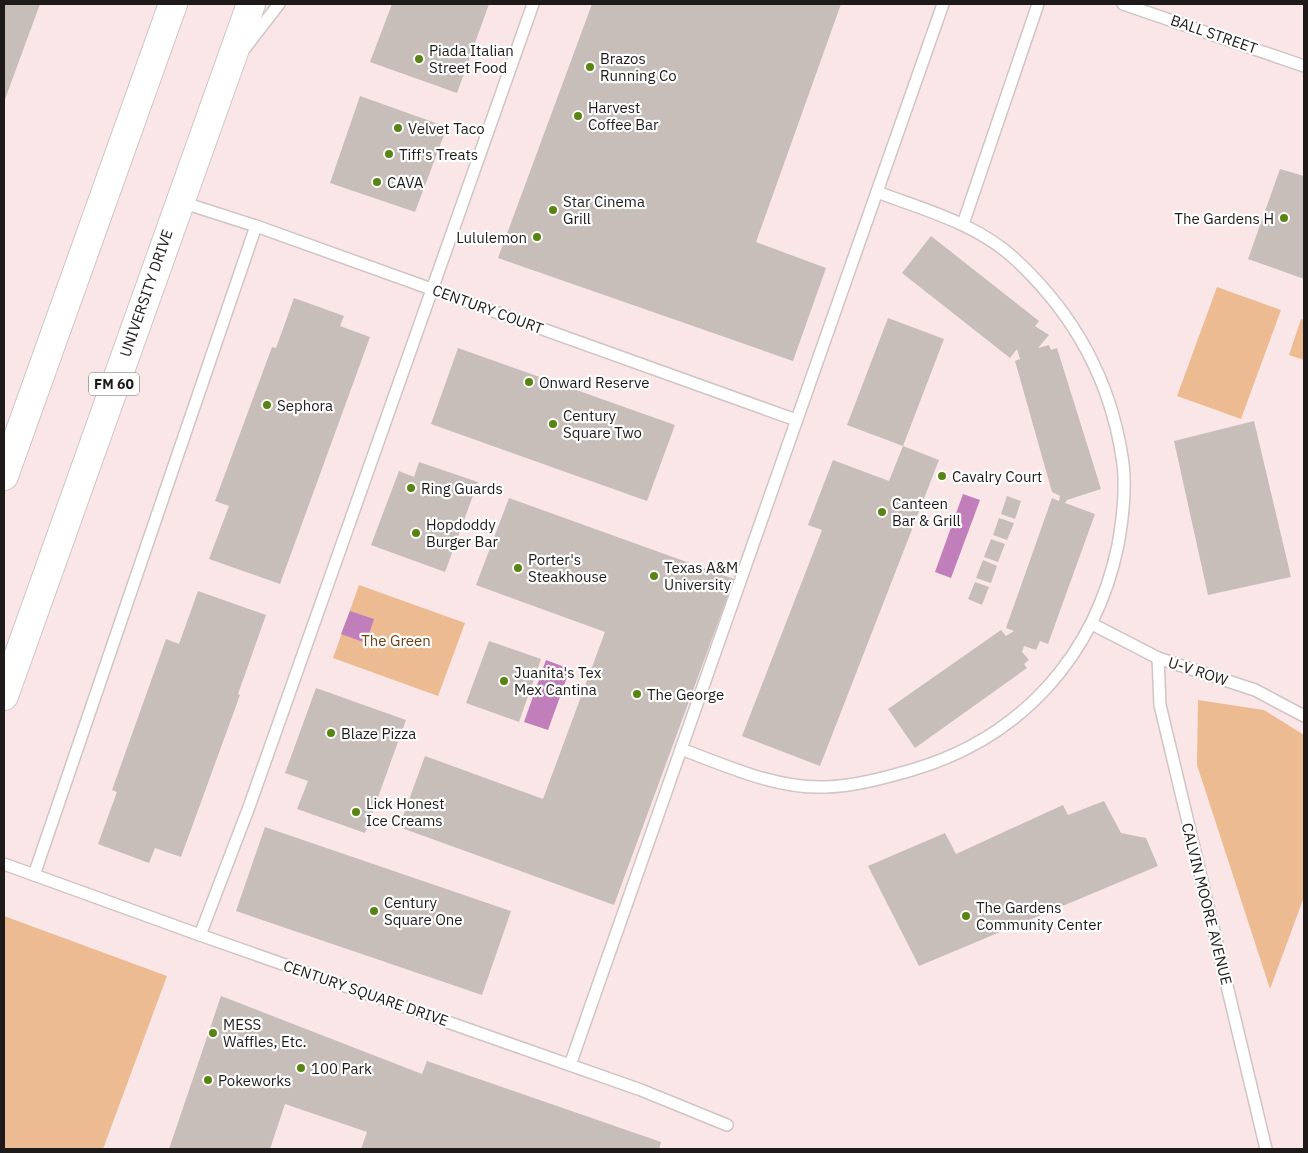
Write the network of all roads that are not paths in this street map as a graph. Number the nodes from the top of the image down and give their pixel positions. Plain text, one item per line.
1 (173, 4) edge
2 (251, 4) edge
3 (278, 4) edge
4 (533, 4) edge
5 (943, 4) edge
6 (1038, 4) edge
7 (1123, 4) edge
8 (1304, 66) edge
9 (225, 73) junction
10 (877, 192) junction
11 (179, 202) junction
12 (962, 224) junction
13 (256, 226) junction
14 (432, 289) junction
15 (796, 420) junction
16 (4, 476) edge
17 (1092, 624) junction
18 (1158, 658) junction
19 (4, 696) edge
20 (1304, 716) edge
21 (681, 749) junction
22 (4, 864) edge
23 (34, 875) junction
24 (200, 935) junction
25 (570, 1065) junction
26 (727, 1125) dead end
27 (1266, 1149) edge

1 - 16 main road
2 - 9 main road, UNIVERSITY DRIVE / FM 60
3 - 9 lane
4 - 14 lane
5 - 10 lane
6 - 12 lane
7 - 8 lane, BALL STREET
9 - 11 main road, UNIVERSITY DRIVE / FM 60
10 - 12 lane
10 - 15 lane
11 - 13 lane, CENTURY COURT
11 - 19 main road, UNIVERSITY DRIVE / FM 60
12 - 17 lane
13 - 14 lane, CENTURY COURT
13 - 23 lane
14 - 15 lane, CENTURY COURT
14 - 24 lane
15 - 21 lane
17 - 18 lane, U-V ROW
17 - 21 lane
18 - 20 lane, U-V ROW
18 - 27 lane, CALVIN MOORE AVENUE
21 - 25 lane
22 - 23 lane, CENTURY SQUARE DRIVE
23 - 24 lane, CENTURY SQUARE DRIVE
24 - 25 lane, CENTURY SQUARE DRIVE
25 - 26 lane, CENTURY SQUARE DRIVE

